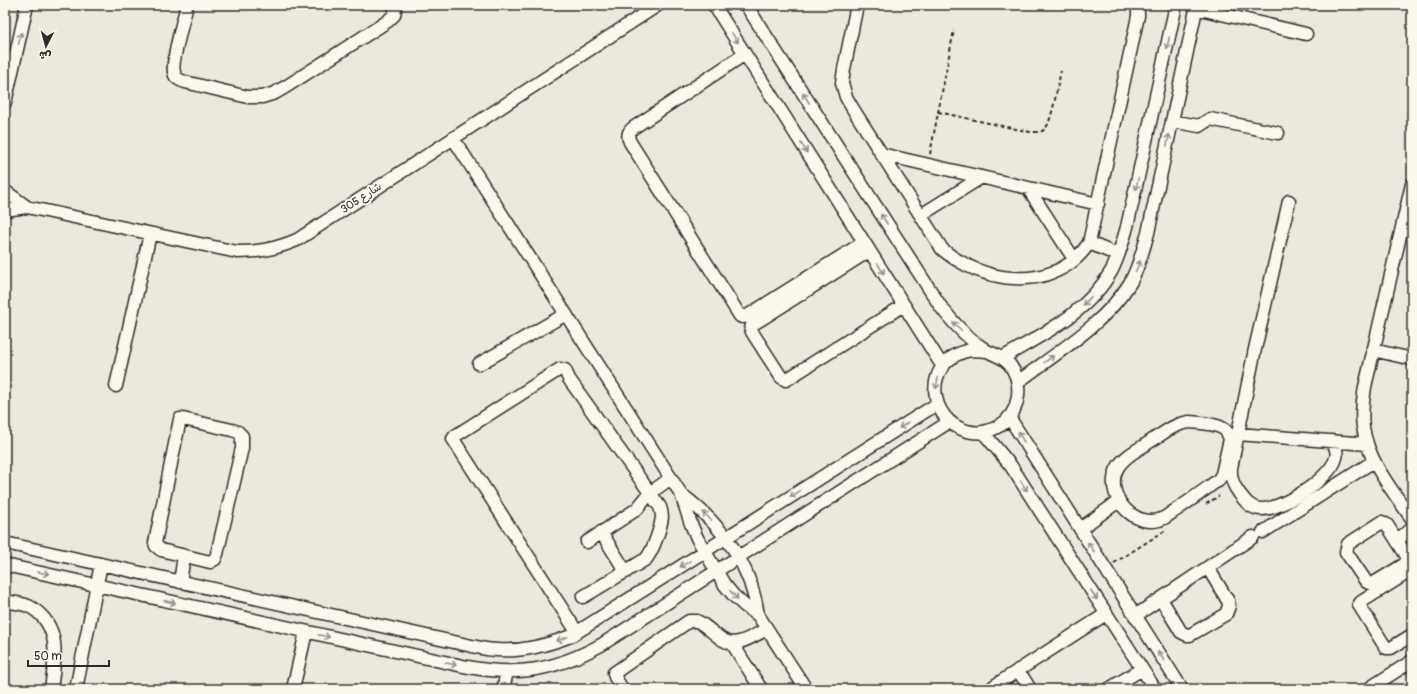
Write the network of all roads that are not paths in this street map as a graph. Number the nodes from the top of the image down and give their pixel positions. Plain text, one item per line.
1 (27, 5) edge
2 (187, 5) edge
3 (396, 5) edge
4 (658, 5) edge
5 (714, 5) edge
6 (746, 5) edge
7 (857, 5) edge
8 (1136, 5) edge
9 (1176, 5) edge
10 (1197, 7) edge
11 (1306, 34) dead end
12 (745, 54) junction
13 (5, 103) edge
14 (1172, 121) junction
15 (1278, 133) dead end
16 (453, 138) junction
17 (881, 154) junction
18 (982, 177) junction
19 (1412, 184) edge
20 (1028, 188) junction
21 (5, 191) edge
22 (1289, 201) dead end
23 (1098, 204) junction
24 (27, 207) junction
25 (5, 210) edge
26 (921, 215) junction
27 (1408, 219) edge
28 (150, 234) junction
29 (1089, 243) junction
30 (866, 247) junction
31 (1118, 255) junction
32 (1074, 259) junction
33 (904, 305) junction
34 (566, 314) junction
35 (1373, 350) junction
36 (987, 351) junction
37 (1002, 358) junction
38 (1412, 359) edge
39 (479, 364) dead end
40 (943, 367) junction
41 (1018, 382) junction
42 (116, 386) dead end
43 (937, 404) junction
44 (1009, 417) junction
45 (949, 422) junction
46 (983, 432) junction
47 (1238, 434) junction
48 (1332, 441) junction
49 (1367, 444) junction
50 (1374, 461) junction
51 (671, 478) junction
52 (650, 493) junction
53 (681, 494) junction
54 (1119, 501) junction
55 (1412, 519) edge
56 (1080, 529) junction
57 (1412, 529) edge
58 (601, 532) junction
59 (726, 538) junction
60 (1398, 539) junction
61 (587, 542) dead end
62 (5, 543) edge
63 (704, 552) junction
64 (184, 556) junction
65 (738, 558) junction
66 (101, 564) junction
67 (5, 565) edge
68 (1208, 568) junction
69 (717, 570) junction
70 (1412, 570) edge
71 (626, 572) junction
72 (180, 582) junction
73 (97, 585) junction
74 (583, 597) dead end
75 (1161, 599) junction
76 (5, 600) edge
77 (1106, 614) junction
78 (758, 615) junction
79 (1135, 616) junction
80 (767, 629) junction
81 (306, 632) junction
82 (577, 632) junction
83 (1412, 635) edge
84 (732, 644) junction
85 (1412, 661) edge
86 (1142, 669) junction
87 (1018, 670) junction
88 (507, 672) junction
89 (757, 688) edge
90 (51, 689) edge
91 (76, 689) edge
92 (293, 689) edge
93 (503, 689) edge
94 (622, 689) edge
95 (806, 689) edge
96 (992, 689) edge
97 (1030, 689) edge
98 (1109, 689) edge
99 (1155, 689) edge
100 (1182, 689) edge
101 (1368, 689) edge

13 -> 1 lane
2 - 3 lane
4 - 16 lane, شارع 305
5 -> 12 lane
36 -> 6 lane
7 - 17 lane
8 - 23 lane
9 -> 31 lane
10 - 11 lane
10 - 14 lane
12 -> 30 lane
12 - 30 lane
14 - 15 lane
41 -> 14 lane
16 - 28 lane, شارع 305
16 - 34 lane
17 - 18 lane
17 - 26 lane
18 - 20 lane
18 - 26 lane
19 - 27 lane
20 - 23 lane
20 - 32 lane
21 - 24 lane, شارع 305
22 - 47 lane
23 - 29 lane
24 - 25 lane, شارع 305
24 - 28 lane, شارع 305
26 - 32 lane
27 - 35 lane
28 - 42 lane
29 - 31 lane
29 - 32 lane
30 -> 33 lane
30 - 33 lane
31 -> 37 lane
33 - 40 lane
34 - 39 lane
34 - 51 lane
35 - 38 lane
35 - 49 lane
36 - 37 lane
36 - 40 lane
37 - 41 lane
40 -> 43 lane
41 - 44 lane
43 - 45 lane
43 -> 59 lane
44 - 46 lane
56 -> 44 lane
45 - 46 lane
45 - 65 lane
46 -> 77 lane
47 - 48 lane
47 - 48 lane
48 - 49 lane
49 - 50 lane
50 - 55 lane
50 - 68 lane
51 - 52 lane
51 - 53 lane
52 - 58 lane
52 - 71 lane
52 - 82 lane
59 -> 53 lane
53 - 63 lane
54 - 54 lane
54 - 56 lane
79 -> 56 lane
57 - 60 lane
58 - 61 lane
58 - 71 lane
59 - 63 lane
59 - 65 lane
60 - 60 lane
62 - 66 lane
63 - 69 lane
63 -> 82 lane
64 - 64 lane
64 - 72 lane
65 - 69 lane
65 - 78 lane
66 - 72 lane
66 - 73 lane
67 -> 73 lane
68 - 75 lane
68 - 75 lane
69 -> 78 lane
69 - 88 lane
70 - 83 lane
71 - 74 lane
82 -> 72 lane
73 -> 81 lane
73 - 91 lane
75 - 79 lane
76 - 90 lane
77 - 86 lane
77 - 87 lane
78 - 80 lane
100 -> 79 lane
80 - 84 lane
80 - 95 lane
81 -> 88 lane
81 - 92 lane
84 - 89 lane
84 - 94 lane
85 - 101 lane
86 - 98 lane
86 - 99 lane
87 - 96 lane
87 - 97 lane
88 - 93 lane

